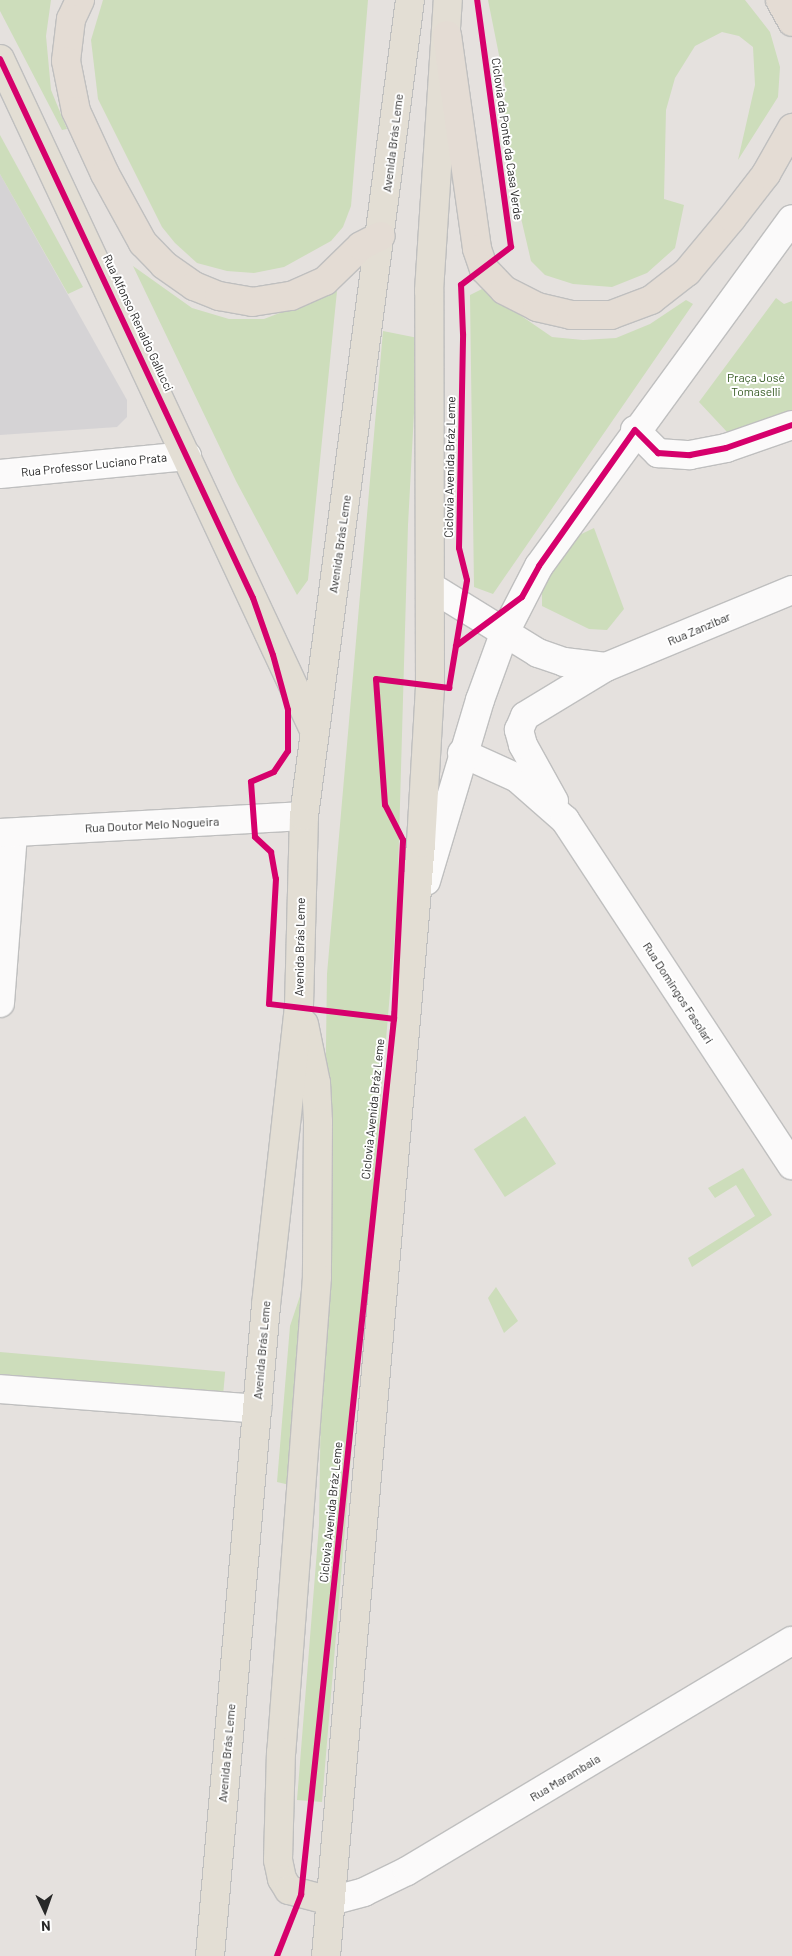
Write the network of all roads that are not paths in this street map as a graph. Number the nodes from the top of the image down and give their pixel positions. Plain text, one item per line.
1 (80, 0) edge
2 (410, 0) edge
3 (780, 0) edge
4 (447, 18) edge
5 (792, 22) edge
6 (0, 59) edge
7 (792, 128) edge
8 (792, 218) edge
9 (381, 236) junction
10 (792, 426) edge
11 (635, 430) junction
12 (187, 456) junction
13 (0, 474) edge
14 (431, 587) junction
15 (792, 590) edge
16 (504, 634) junction
17 (606, 667) junction
18 (533, 711) joint
19 (315, 732) junction
20 (462, 753) junction
21 (304, 816) junction
22 (565, 820) junction
23 (7, 833) edge
24 (415, 923) junction
25 (0, 1003) edge
26 (299, 1006) junction
27 (792, 1165) edge
28 (0, 1389) edge
29 (257, 1409) junction
30 (792, 1641) edge
31 (331, 1901) junction
32 (210, 1956) edge
33 (326, 1956) edge

1 - 9 highway
2 - 9 main road, Avenida Brás Leme
3 - 5 highway
4 - 7 highway
4 - 14 main road
6 - 12 main road, Rua Alfonso Renaldo Gallucci
8 - 11 street
9 - 19 main road, Avenida Brás Leme
10 - 11 street
11 - 16 street
12 - 13 street, Rua Professor Luciano Prata
12 - 19 main road, Rua Alfonso Renaldo Gallucci
14 - 16 street, Rua Zanzibar
14 - 24 main road
15 - 17 street, Rua Zanzibar
16 - 17 street, Rua Zanzibar
16 - 20 street
17 - 18 street, Rua Zanzibar
18 - 22 street, Rua Domingos Fasolari
19 - 21 main road, Avenida Brás Leme
20 - 22 street, Rua Domingos Fasolari
20 - 24 street
21 - 23 street, Rua Doutor Melo Nogueira
21 - 26 main road, Avenida Brás Leme
22 - 27 street, Rua Domingos Fasolari
23 - 25 street
24 - 31 main road
26 - 29 main road, Avenida Brás Leme
26 - 31 main road
28 - 29 street
29 - 32 main road, Avenida Brás Leme
30 - 31 street, Rua Marambaia
31 - 33 main road

